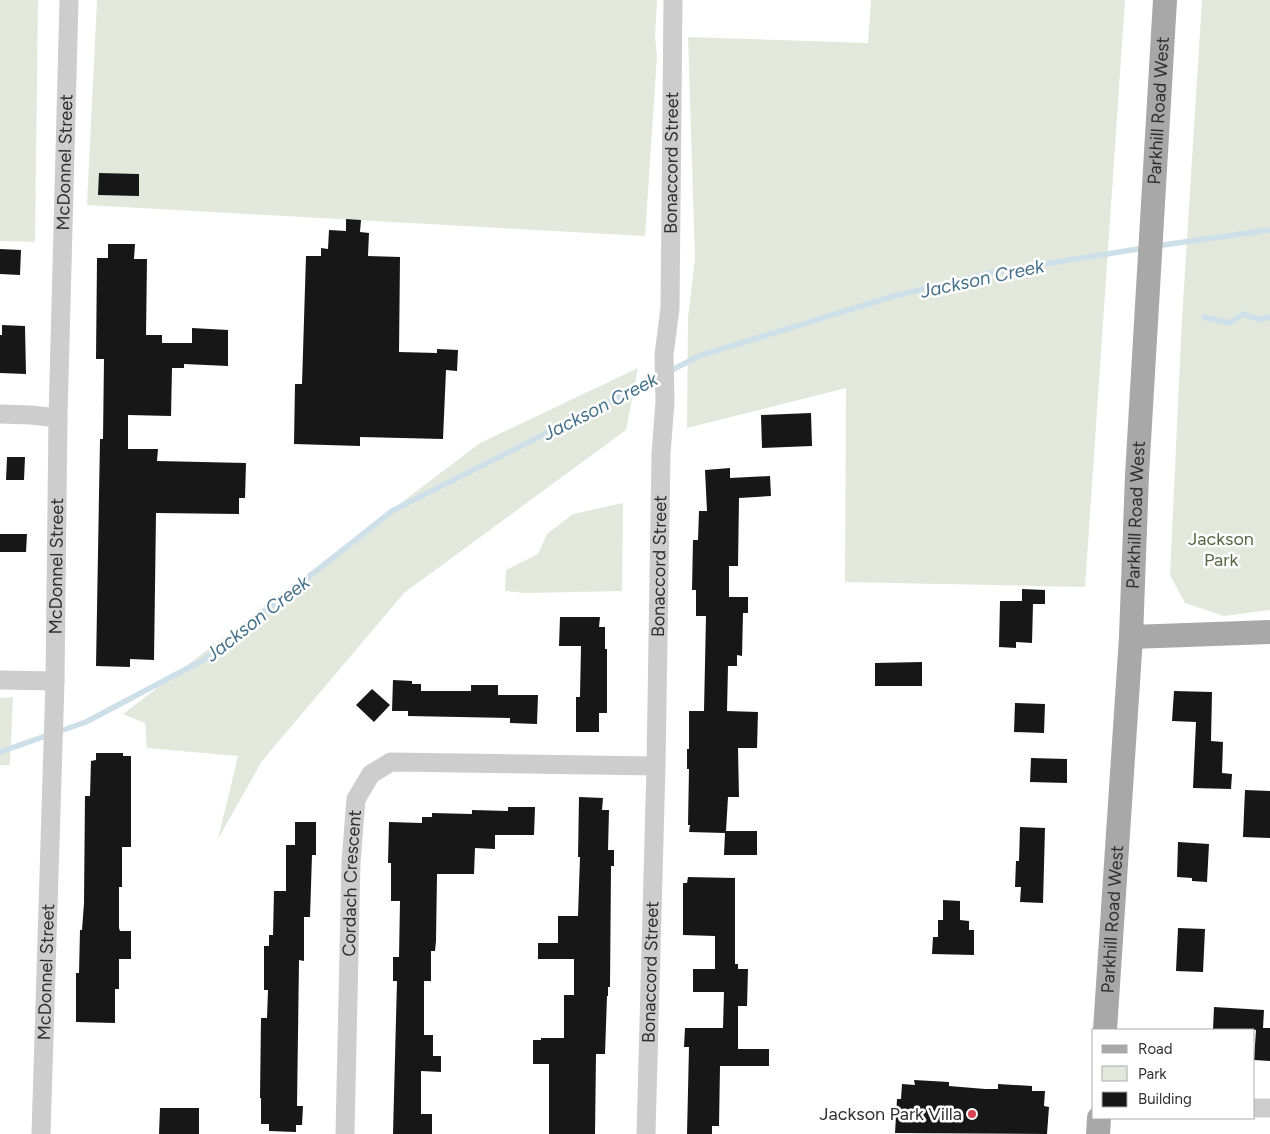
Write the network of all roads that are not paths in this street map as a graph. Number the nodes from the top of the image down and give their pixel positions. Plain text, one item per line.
1 (69, 0) edge
2 (673, 0) edge
3 (1165, 0) edge
4 (0, 414) edge
5 (58, 418) junction
6 (1270, 632) edge
7 (1131, 637) junction
8 (0, 680) edge
9 (55, 681) junction
10 (656, 766) junction
11 (1105, 1029) edge
12 (1255, 1108) edge
13 (1270, 1108) edge
14 (1099, 1119) edge
15 (41, 1134) edge
16 (345, 1134) edge
17 (646, 1134) edge
18 (1098, 1134) edge

1 - 5 street, McDonnel Street
2 - 10 street, Bonaccord Street
3 - 7 main road, Parkhill Road West
4 - 5 street
5 - 9 street, McDonnel Street
6 - 7 main road
7 - 11 main road, Parkhill Road West
8 - 9 street
9 - 15 street, McDonnel Street
10 - 16 street, Cordach Crescent
10 - 17 street, Bonaccord Street
12 - 13 street
14 - 18 main road

